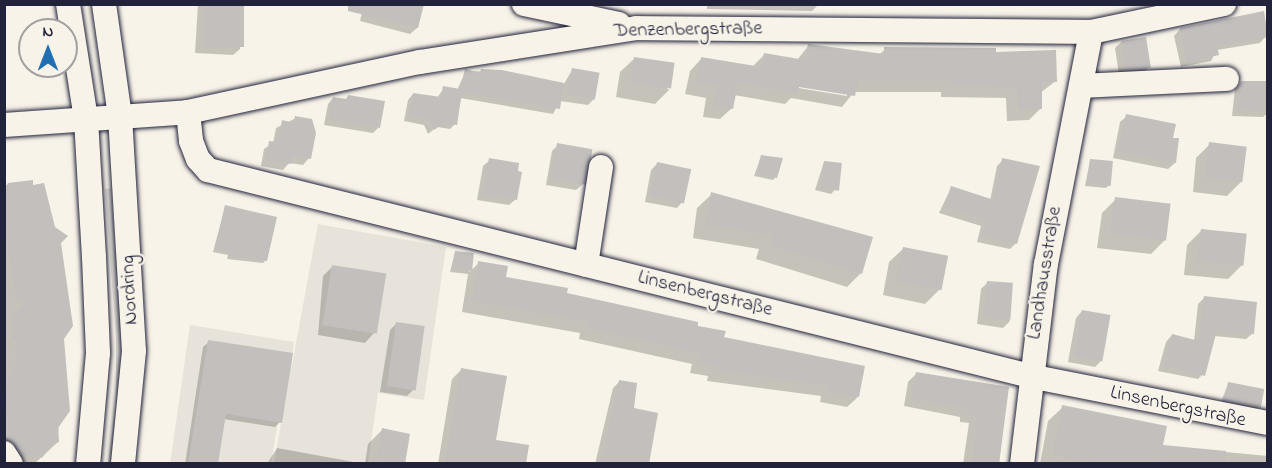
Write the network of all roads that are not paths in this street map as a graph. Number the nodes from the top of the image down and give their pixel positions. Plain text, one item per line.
1 (68, 4) edge
2 (104, 4) edge
3 (1224, 4) edge
4 (526, 5) edge
5 (636, 28) junction
6 (1091, 33) junction
7 (534, 43) junction
8 (1227, 79) dead end
9 (1082, 86) junction
10 (188, 112) junction
11 (120, 116) junction
12 (86, 119) junction
13 (4, 125) edge
14 (601, 167) dead end
15 (586, 264) junction
16 (1030, 376) junction
17 (1268, 423) edge
18 (4, 453) edge
19 (11, 464) edge
20 (88, 464) edge
21 (123, 464) edge
22 (1022, 464) edge

1 - 12 street, Nordring
2 - 11 street, Nordring
3 - 6 street, Denzenbergstraße
4 - 5 street
4 - 7 street
5 - 6 street, Denzenbergstraße
5 - 7 street, Denzenbergstraße
6 - 9 street, Landhausstraße
7 - 10 street, Denzenbergstraße
8 - 9 street
9 - 16 street, Landhausstraße
10 - 11 street, Denzenbergstraße
10 - 15 street, Linsenbergstraße
11 - 12 street
11 - 21 street, Nordring
12 - 13 street
12 - 20 street, Nordring
14 - 15 street
15 - 16 street, Linsenbergstraße
16 - 17 street, Linsenbergstraße
16 - 22 street, Landhausstraße
18 - 19 street

